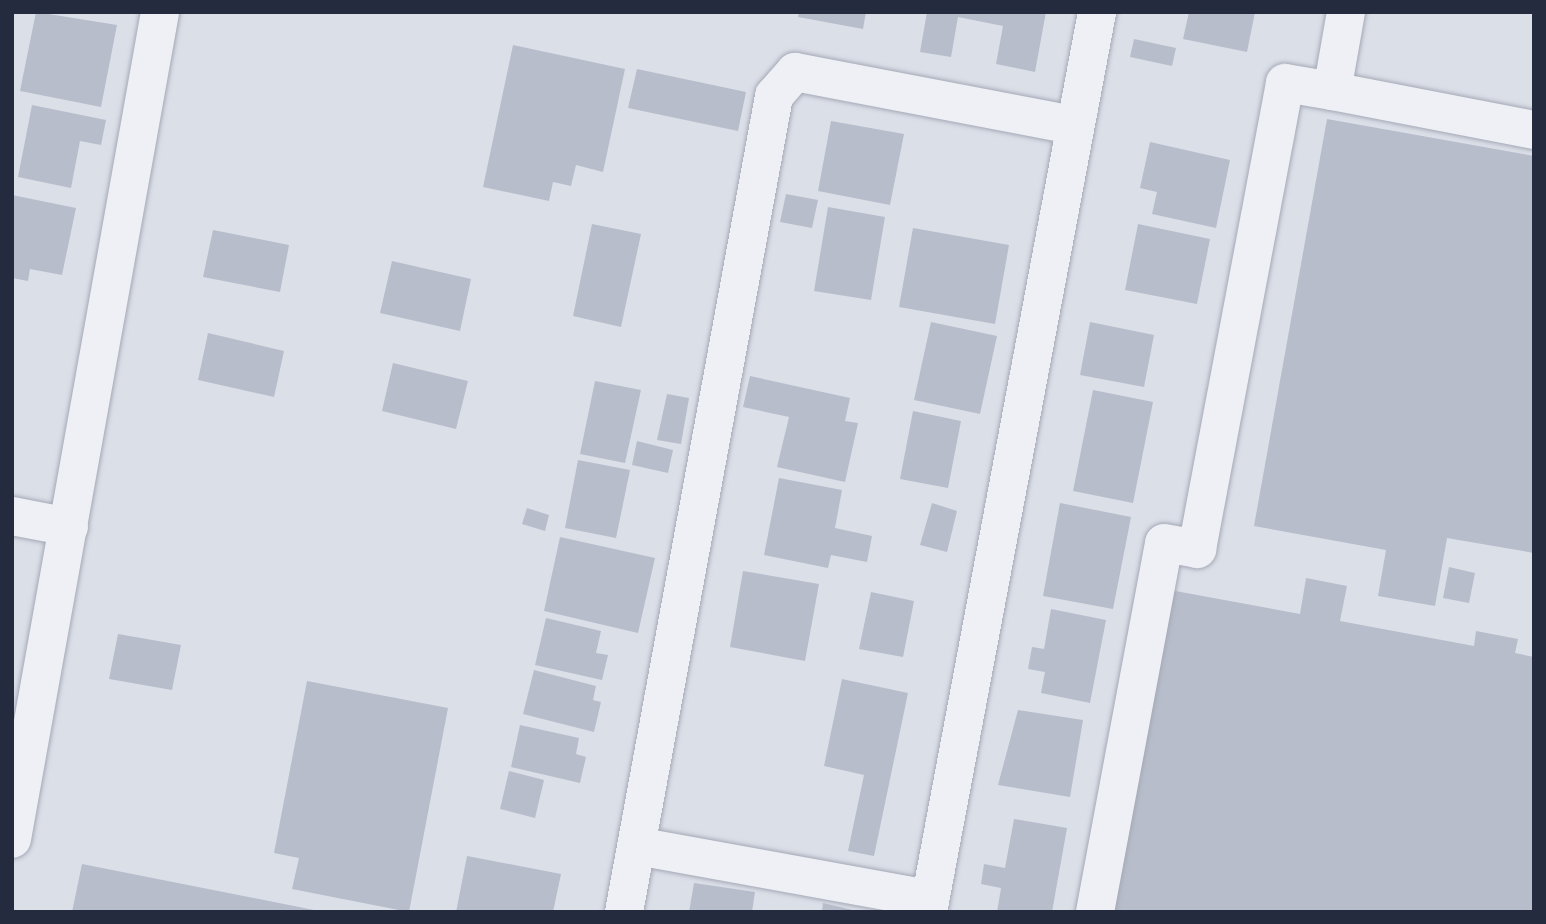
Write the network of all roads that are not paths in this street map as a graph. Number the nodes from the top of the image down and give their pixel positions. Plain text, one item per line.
1 (160, 12) edge
2 (1097, 12) edge
3 (1346, 12) edge
4 (1332, 91) junction
5 (1074, 125) junction
6 (1534, 130) edge
7 (12, 516) edge
8 (69, 527) junction
9 (12, 839) edge
10 (637, 846) junction
11 (929, 906) edge
12 (624, 912) edge
13 (1095, 912) edge

1 - 8 street
2 - 5 street
3 - 4 street
4 - 6 street
4 - 13 street
5 - 10 street
5 - 11 street
7 - 8 street
8 - 9 street
10 - 11 street
10 - 12 street

